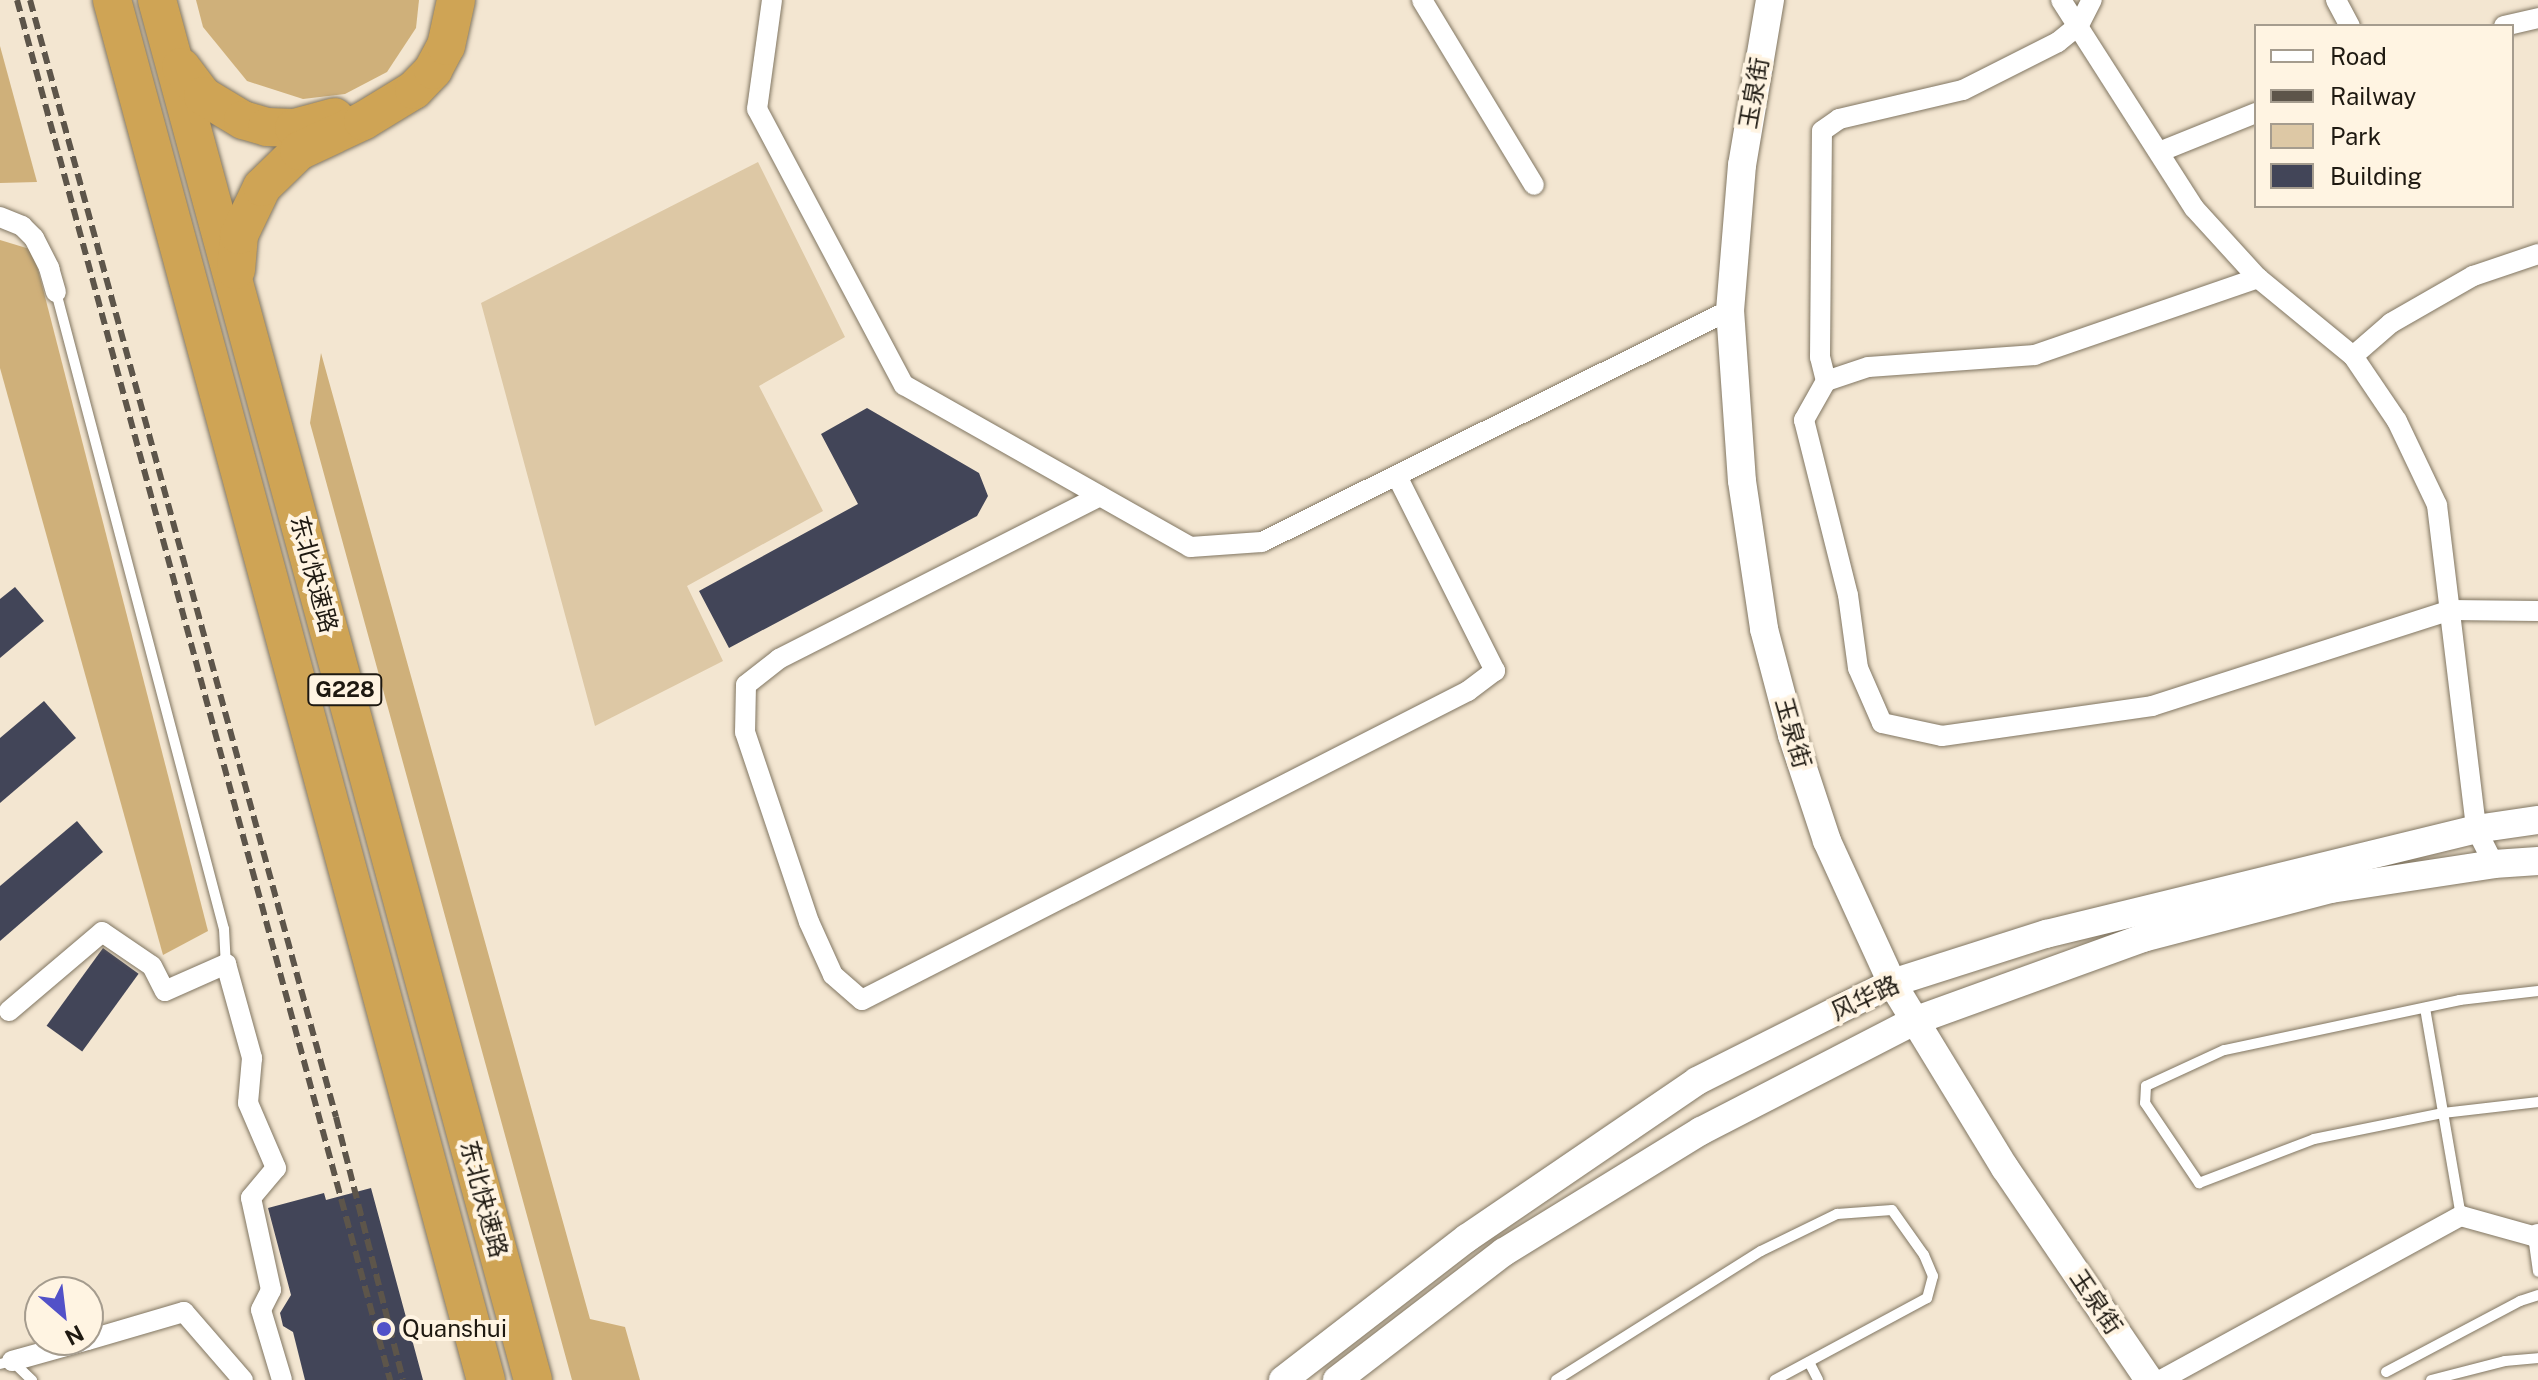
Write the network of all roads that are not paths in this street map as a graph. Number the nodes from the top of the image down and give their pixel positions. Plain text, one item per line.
1 (157, 0) edge
2 (434, 0) edge
3 (456, 0) edge
4 (772, 0) edge
5 (1422, 0) edge
6 (1770, 0) edge
7 (2061, 0) edge
8 (2092, 0) edge
9 (2336, 0) edge
10 (113, 4) edge
11 (2538, 18) edge
12 (2349, 24) edge
13 (2512, 24) edge
14 (2079, 25) junction
15 (168, 41) junction
16 (2254, 114) edge
17 (2159, 152) junction
18 (1534, 185) dead end
19 (0, 217) edge
20 (2538, 254) edge
21 (2258, 278) junction
22 (56, 292) joint
23 (239, 300) junction
24 (1730, 310) junction
25 (2353, 356) junction
26 (1826, 381) junction
27 (1397, 476) junction
28 (1100, 496) junction
29 (2451, 610) junction
30 (2538, 611) edge
31 (2538, 820) edge
32 (2476, 829) junction
33 (2538, 861) edge
34 (2494, 864) junction
35 (226, 964) junction
36 (1892, 983) junction
37 (2538, 991) edge
38 (2425, 1008) junction
39 (3, 1010) edge
40 (1914, 1021) junction
41 (2538, 1102) edge
42 (2443, 1113) junction
43 (2461, 1216) junction
44 (2536, 1235) edge
45 (2538, 1272) edge
46 (2538, 1295) edge
47 (104, 1335) edge
48 (28, 1356) edge
49 (2538, 1358) edge
50 (6, 1362) edge
51 (1809, 1362) junction
52 (2386, 1372) dead end
53 (32, 1380) edge
54 (243, 1380) edge
55 (282, 1380) edge
56 (486, 1380) edge
57 (533, 1380) edge
58 (1283, 1380) edge
59 (1337, 1380) edge
60 (1556, 1380) edge
61 (1775, 1380) edge
62 (1818, 1380) edge
63 (2149, 1380) edge
64 (2161, 1380) edge
65 (2431, 1380) edge

1 - 15 highway, 东北快速路 / G228
2 - 15 highway
3 - 23 highway
4 - 28 street
5 - 18 street
6 - 24 street, 玉泉街
7 - 14 street
8 - 14 street
9 - 12 street
10 - 56 highway, 东北快速路 / G228
11 - 13 street
14 - 17 street
14 - 26 street
15 - 23 highway, 东北快速路 / G228
16 - 17 street
17 - 21 street
19 - 22 street
20 - 25 street
21 - 25 street
21 - 26 street
22 - 35 lane
23 - 57 highway, 东北快速路 / G228
24 - 27 street
24 - 36 street, 玉泉街
25 - 29 street
26 - 29 street
27 - 28 street
27 - 28 street
29 - 30 street
29 - 32 street
31 - 32 street, 风华路
32 - 34 street
32 - 36 street, 风华路
33 - 34 street
34 - 40 street
35 - 39 street
35 - 55 street
36 - 40 street, 玉泉街
36 - 58 street, 风华路
37 - 38 lane
38 - 42 lane
38 - 42 lane
40 - 59 street
40 - 63 street, 玉泉街
41 - 42 lane
42 - 43 lane
43 - 44 street
43 - 64 street
44 - 45 lane
46 - 52 lane
47 - 54 street
48 - 50 street
49 - 65 lane
50 - 53 lane
51 - 60 lane
51 - 61 lane
51 - 62 lane

